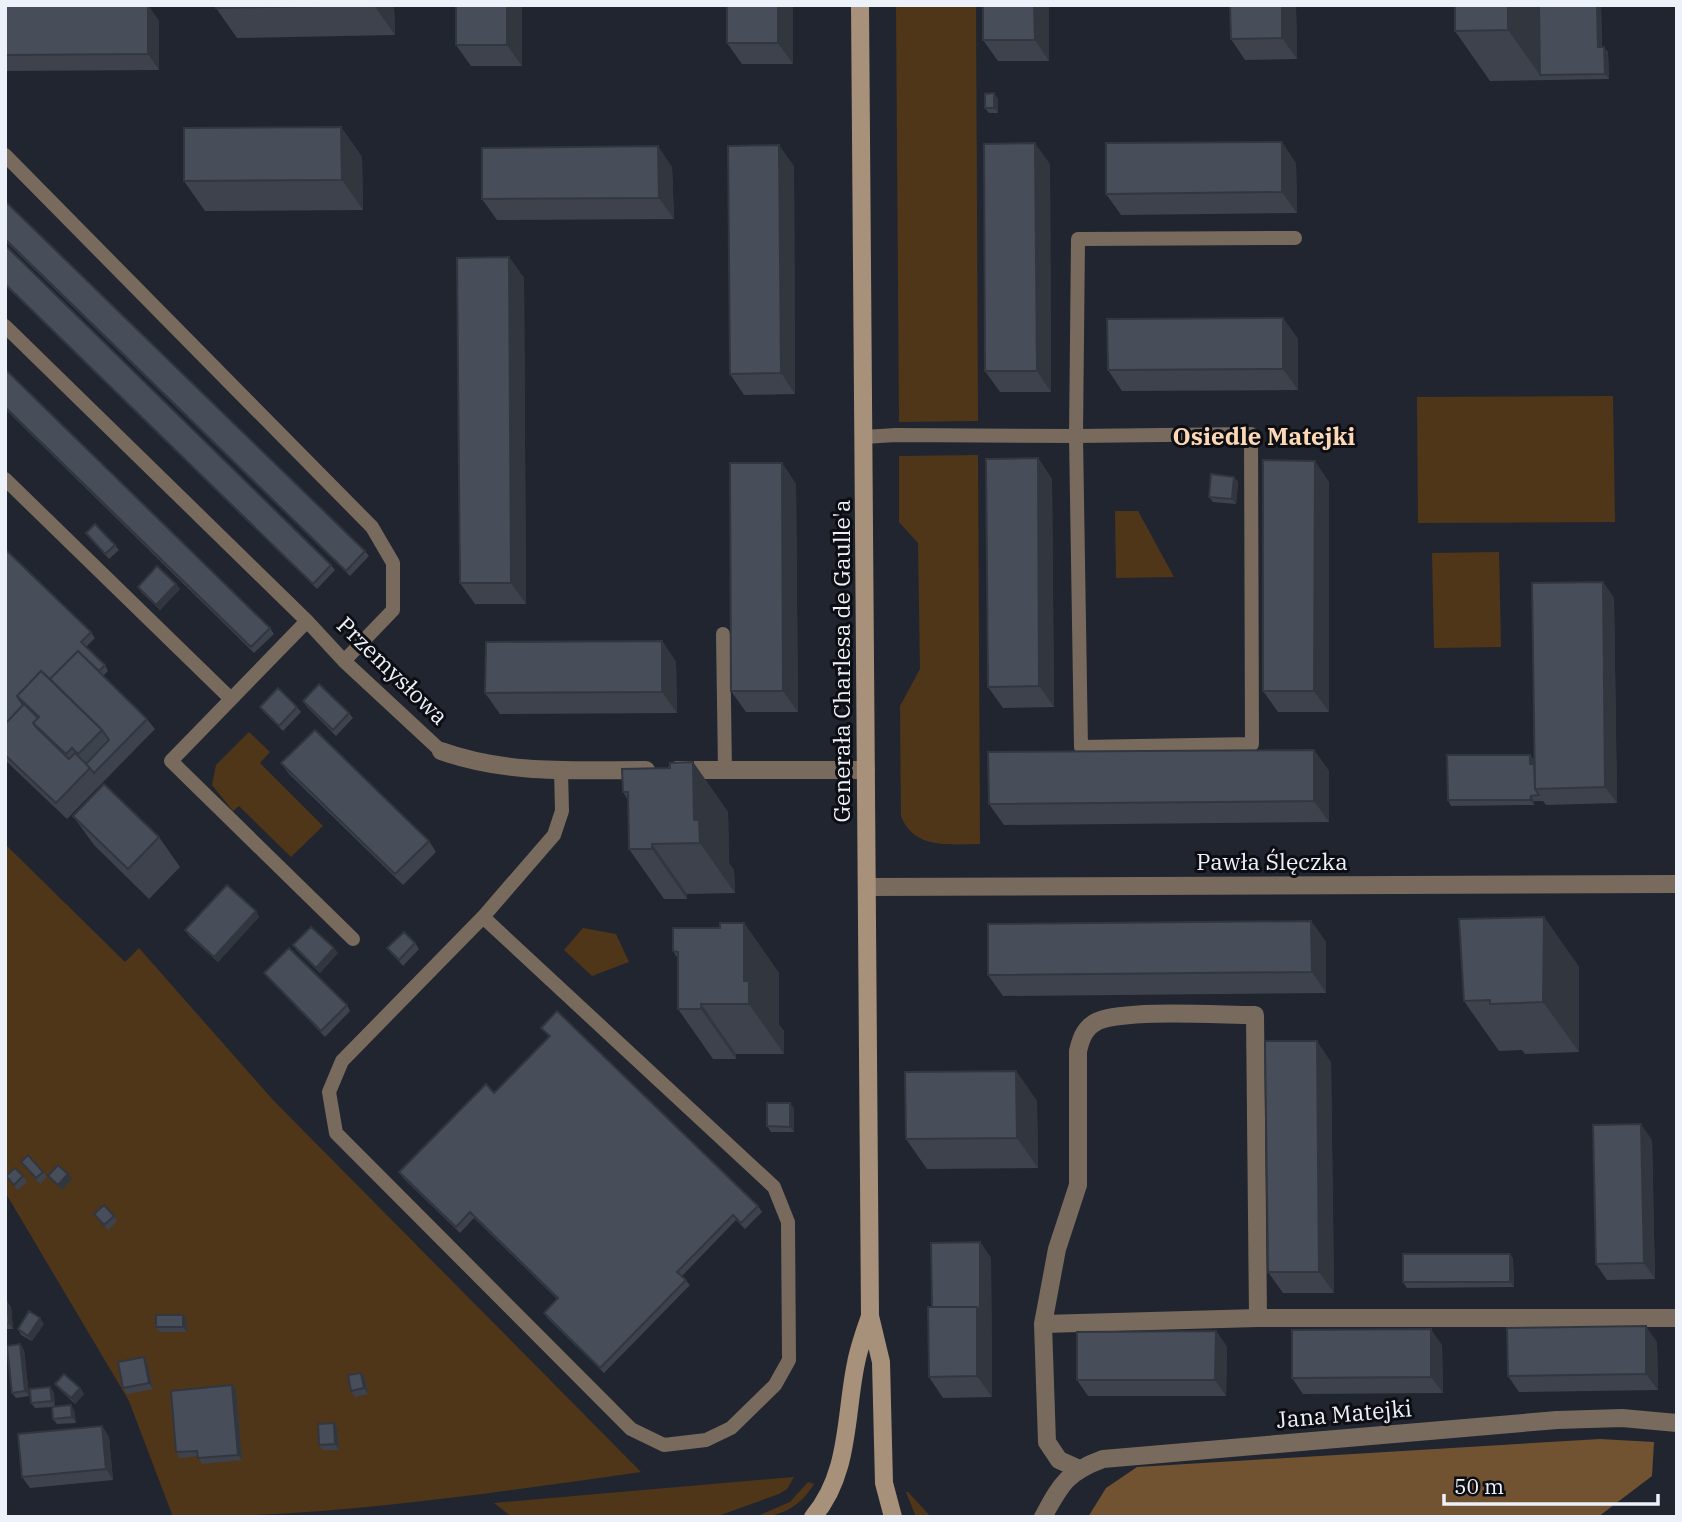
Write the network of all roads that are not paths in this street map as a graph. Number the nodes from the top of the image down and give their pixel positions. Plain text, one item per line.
1 (860, 5) edge
2 (5, 155) edge
3 (1295, 238) dead end
4 (5, 326) edge
5 (1076, 436) junction
6 (864, 437) junction
7 (5, 479) edge
8 (307, 621) junction
9 (723, 634) dead end
10 (344, 661) junction
11 (231, 699) junction
12 (442, 751) joint
13 (725, 770) junction
14 (866, 770) junction
15 (561, 771) junction
16 (1677, 884) edge
17 (867, 887) junction
18 (483, 917) junction
19 (353, 939) dead end
20 (870, 1316) junction
21 (1258, 1318) junction
22 (1677, 1318) edge
23 (1043, 1324) junction
24 (1677, 1423) edge
25 (1077, 1468) junction
26 (813, 1517) edge
27 (893, 1517) edge
28 (1043, 1517) edge

1 - 6 main road, Generała Charlesa de Gaulle'a
2 - 10 lane
3 - 5 lane
4 - 8 lane, Przemysłowa
5 - 5 lane
5 - 6 lane
6 - 14 main road, Generała Charlesa de Gaulle'a
7 - 11 lane
8 - 10 lane, Przemysłowa
8 - 11 lane
9 - 13 lane
10 - 12 lane, Przemysłowa
11 - 19 lane
12 - 15 street, Przemysłowa
13 - 14 street, Przemysłowa
13 - 15 street, Przemysłowa
14 - 17 main road, Generała Charlesa de Gaulle'a
15 - 18 lane
16 - 17 street, Pawła Ślęczka
17 - 20 main road, Generała Charlesa de Gaulle'a
18 - 18 lane
20 - 26 main road, Generała Charlesa de Gaulle'a
20 - 27 main road, Generała Charlesa de Gaulle'a
21 - 22 street
21 - 23 street
21 - 23 street
23 - 25 street
24 - 25 street, Jana Matejki
25 - 28 street

